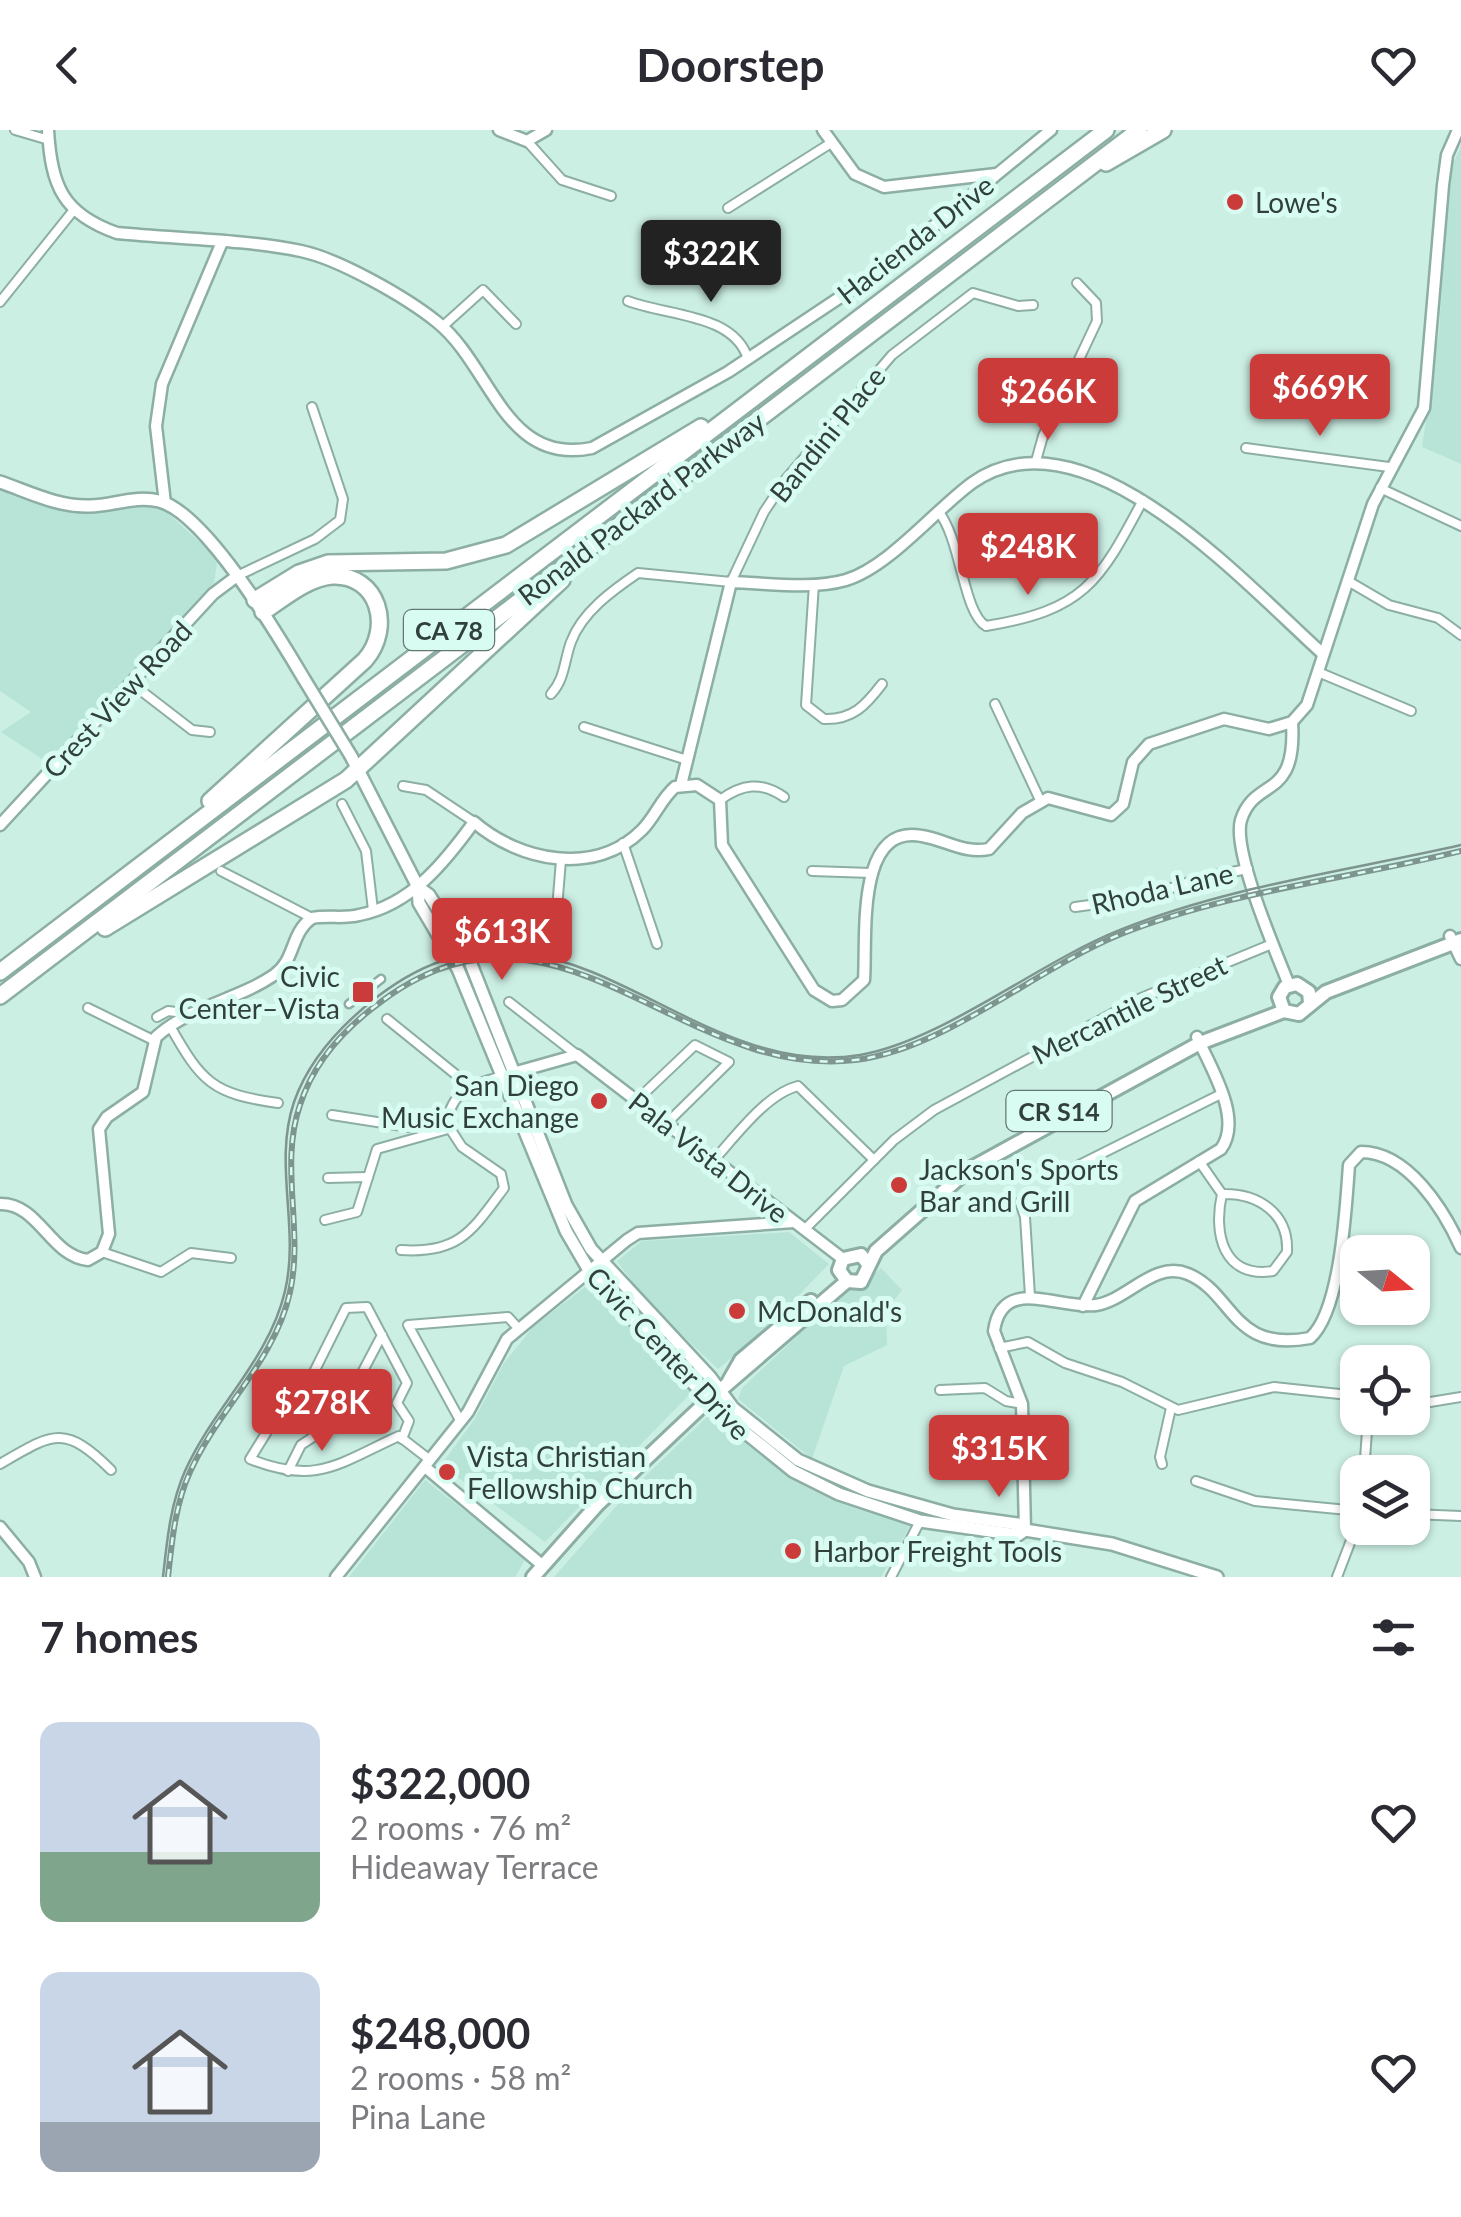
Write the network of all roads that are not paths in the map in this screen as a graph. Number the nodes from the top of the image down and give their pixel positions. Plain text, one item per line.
1 (14, 130) edge
2 (499, 130) edge
3 (546, 130) edge
4 (823, 130) edge
5 (1050, 130) edge
6 (1088, 130) edge
7 (1106, 130) edge
8 (1139, 130) edge
9 (1163, 130) edge
10 (1458, 130) edge
11 (48, 135) edge
12 (526, 141) junction
13 (831, 143) junction
14 (1084, 172) junction
15 (997, 174) junction
16 (611, 196) dead end
17 (1006, 207) junction
18 (728, 208) dead end
19 (73, 211) junction
20 (222, 242) junction
21 (1076, 283) dead end
22 (628, 301) dead end
23 (0, 302) edge
24 (1032, 305) dead end
25 (516, 324) dead end
26 (442, 327) junction
27 (748, 360) junction
28 (769, 386) junction
29 (312, 407) dead end
30 (1246, 448) dead end
31 (1036, 462) junction
32 (1389, 468) junction
33 (0, 482) edge
34 (1380, 488) junction
35 (663, 492) junction
36 (1144, 500) junction
37 (165, 502) junction
38 (938, 511) junction
39 (1461, 526) edge
40 (236, 576) junction
41 (1348, 581) junction
42 (731, 582) junction
43 (814, 584) junction
44 (259, 606) junction
45 (1461, 635) edge
46 (1324, 654) junction
47 (1318, 672) junction
48 (131, 683) junction
49 (882, 684) dead end
50 (552, 694) dead end
51 (995, 704) dead end
52 (1410, 711) dead end
53 (1292, 722) junction
54 (584, 727) dead end
55 (210, 732) dead end
56 (687, 760) junction
57 (356, 762) junction
58 (403, 786) dead end
59 (681, 786) junction
60 (784, 797) dead end
61 (720, 800) junction
62 (1040, 800) junction
63 (342, 804) dead end
64 (474, 822) junction
65 (0, 825) edge
66 (623, 843) junction
67 (561, 860) junction
68 (1248, 869) junction
69 (221, 871) dead end
70 (812, 871) dead end
71 (129, 874) junction
72 (871, 874) junction
73 (418, 887) junction
74 (1076, 907) dead end
75 (373, 910) junction
76 (312, 918) junction
77 (546, 935) dead end
78 (1456, 938) edge
79 (657, 944) dead end
80 (1272, 944) junction
81 (1461, 959) edge
82 (49, 960) junction
83 (0, 972) edge
84 (381, 978) dead end
85 (1289, 984) junction
86 (0, 996) edge
87 (1308, 996) junction
88 (1279, 997) junction
89 (509, 1002) dead end
90 (349, 1004) dead end
91 (88, 1008) dead end
92 (1284, 1011) junction
93 (193, 1014) junction
94 (157, 1017) dead end
95 (387, 1019) dead end
96 (170, 1026) junction
97 (154, 1040) junction
98 (1198, 1040) junction
99 (576, 1055) junction
100 (508, 1075) junction
101 (470, 1086) junction
102 (1221, 1094) junction
103 (636, 1101) junction
104 (278, 1102) dead end
105 (332, 1116) dead end
106 (666, 1124) junction
107 (448, 1126) junction
108 (874, 1160) junction
109 (713, 1161) junction
110 (1199, 1161) junction
111 (368, 1177) junction
112 (1054, 1177) dead end
113 (328, 1178) dead end
114 (1222, 1194) junction
115 (1020, 1202) dead end
116 (0, 1204) edge
117 (325, 1220) dead end
118 (794, 1222) junction
119 (804, 1230) junction
120 (1461, 1248) edge
121 (401, 1250) dead end
122 (102, 1252) junction
123 (231, 1258) dead end
124 (863, 1258) junction
125 (603, 1262) junction
126 (843, 1270) junction
127 (590, 1272) junction
128 (1030, 1296) junction
129 (1083, 1306) junction
130 (518, 1328) junction
131 (382, 1335) junction
132 (999, 1348) junction
133 (724, 1385) junction
134 (940, 1390) dead end
135 (1340, 1394) edge
136 (1461, 1396) edge
137 (708, 1400) junction
138 (300, 1402) dead end
139 (1430, 1402) edge
140 (1022, 1404) junction
141 (1171, 1408) junction
142 (339, 1420) dead end
143 (460, 1422) junction
144 (402, 1439) junction
145 (0, 1464) edge
146 (428, 1464) junction
147 (1162, 1464) dead end
148 (111, 1470) dead end
149 (288, 1471) junction
150 (1196, 1482) dead end
151 (1340, 1509) edge
152 (953, 1515) junction
153 (1430, 1515) edge
154 (1461, 1516) edge
155 (920, 1520) junction
156 (0, 1527) edge
157 (1025, 1530) junction
158 (1349, 1545) edge
159 (542, 1565) junction
160 (1201, 1575) edge
161 (35, 1577) edge
162 (336, 1577) edge
163 (533, 1577) edge
164 (890, 1577) edge
165 (1217, 1577) edge
166 (1337, 1577) edge

1 - 11 street
2 - 12 street
3 - 12 street
4 - 13 street
5 - 15 street, Hacienda Drive
6 - 17 highway
7 - 17 highway, Ronald Packard Parkway / CA 78
8 - 14 highway, Ronald Packard Parkway / CA 78
9 - 14 highway
10 - 32 street
11 - 19 street
12 - 16 street
13 - 15 street
13 - 18 street
14 - 35 highway, Ronald Packard Parkway / CA 78
15 - 27 street, Hacienda Drive
17 - 28 highway, Ronald Packard Parkway / CA 78
19 - 20 street
19 - 23 street
20 - 26 street
20 - 37 street
21 - 31 street
22 - 27 street
24 - 42 street, Bandini Place
25 - 26 street
26 - 27 street, Hacienda Drive
28 - 44 highway
28 - 71 highway, Ronald Packard Parkway / CA 78
29 - 40 street
30 - 32 street
31 - 36 street
31 - 38 street
32 - 34 street
33 - 37 main road
34 - 39 street
34 - 41 street
35 - 57 highway
35 - 82 highway, Ronald Packard Parkway / CA 78
36 - 38 street
36 - 46 street
37 - 40 main road, Civic Center Drive
38 - 43 street
40 - 44 main road, Civic Center Drive
40 - 48 street, Crest View Road
41 - 45 street
41 - 46 street
42 - 43 street
42 - 50 street
42 - 56 street, Bandini Place
43 - 49 street
44 - 57 main road, Civic Center Drive, bridge
44 - 71 highway
46 - 47 street
47 - 52 street
47 - 53 street
48 - 55 street
48 - 65 street, Crest View Road
51 - 62 street
53 - 62 street
53 - 68 street
54 - 56 street
56 - 59 street, Bandini Place
57 - 73 main road, Civic Center Drive
57 - 82 highway
58 - 64 street
59 - 61 street
59 - 66 street
60 - 61 street
61 - 72 street
62 - 72 street
63 - 75 street
64 - 67 street
64 - 73 street
66 - 67 street
66 - 79 street
67 - 77 street
68 - 74 street, Rhoda Lane
68 - 80 street
69 - 76 street
70 - 72 street
71 - 83 highway, Ronald Packard Parkway / CA 78
73 - 75 street
73 - 100 main road, Civic Center Drive
75 - 76 street
76 - 93 street
78 - 81 street
78 - 87 main road, CR S14
80 - 85 street
80 - 108 street, Mercantile Street
82 - 86 highway, Ronald Packard Parkway / CA 78
84 - 90 street
85 - 87 main road
85 - 88 main road, CR S14
87 - 92 main road, CR S14
88 - 92 main road
88 - 98 main road, CR S14
89 - 99 street, Pala Vista Drive
91 - 97 street
92 - 98 main road, CR S14
93 - 94 street
93 - 96 street
95 - 101 street
96 - 97 street
96 - 104 street
97 - 122 street
98 - 102 street
98 - 124 main road, CR S14
99 - 100 street
99 - 103 street, Pala Vista Drive
100 - 101 street
100 - 125 main road, Civic Center Drive
100 - 127 main road, Civic Center Drive
101 - 107 street
102 - 110 street
102 - 112 street
103 - 106 street, Pala Vista Drive
103 - 106 street
105 - 107 street
106 - 109 street, Pala Vista Drive
107 - 111 street
107 - 121 street
108 - 109 street
108 - 119 street, Mercantile Street
109 - 118 street, Pala Vista Drive
110 - 114 street
110 - 129 street
111 - 113 street
111 - 117 street
114 - 114 street
115 - 128 street
116 - 122 street
118 - 119 street, Pala Vista Drive
118 - 125 street
119 - 126 street, Pala Vista Drive
120 - 129 street
122 - 123 street
124 - 126 main road, CR S14
124 - 126 main road, CR S14
125 - 127 street
125 - 133 main road, Civic Center Drive
126 - 133 main road, CR S14
127 - 130 street
127 - 137 main road, Civic Center Drive
128 - 129 street
128 - 132 street
130 - 143 street
130 - 143 street
131 - 131 street
131 - 144 street
132 - 140 street
132 - 141 street
133 - 137 main road, CR S14
133 - 152 main road, Civic Center Drive
134 - 140 street
135 - 141 street
136 - 139 street
137 - 155 main road, Civic Center Drive
137 - 159 main road, CR S14
138 - 149 street
140 - 157 street
141 - 147 street
142 - 149 street
143 - 146 street
144 - 146 street
144 - 149 street
145 - 148 street
146 - 159 street
146 - 162 street
150 - 151 street
152 - 155 main road
152 - 157 main road, Civic Center Drive
153 - 154 street
155 - 157 main road, Civic Center Drive
155 - 164 street
156 - 161 street
157 - 160 main road, Civic Center Drive
158 - 166 street
159 - 163 main road, CR S14
160 - 165 main road, Civic Center Drive

